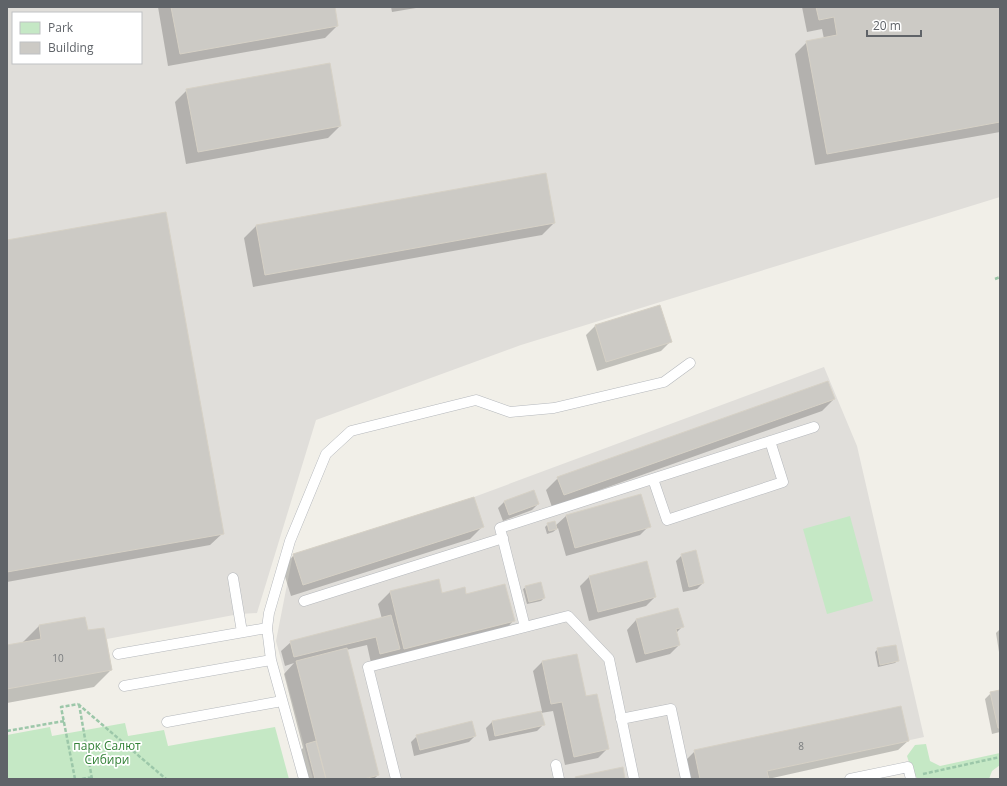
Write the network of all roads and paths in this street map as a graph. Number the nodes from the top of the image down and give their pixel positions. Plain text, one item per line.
1 (1000, 277) edge
2 (995, 278) dead end
3 (690, 363) dead end
4 (814, 427) dead end
5 (770, 441) junction
6 (653, 479) junction
7 (503, 538) junction
8 (233, 578) dead end
9 (304, 601) dead end
10 (525, 627) junction
11 (266, 628) junction
12 (242, 632) junction
13 (118, 654) dead end
14 (271, 660) junction
15 (124, 686) dead end
16 (282, 701) junction
17 (78, 704) junction
18 (622, 719) junction
19 (64, 721) junction
20 (167, 722) dead end
21 (7, 731) edge
22 (1000, 758) edge
23 (556, 765) dead end
24 (92, 778) edge
25 (911, 778) edge
26 (74, 779) edge
27 (82, 779) edge
28 (166, 779) edge
29 (304, 779) edge
30 (396, 779) edge
31 (559, 779) edge
32 (634, 779) edge
33 (686, 779) edge
34 (850, 779) edge

1 - 2 path
3 - 11 lane
4 - 5 lane
5 - 6 lane
5 - 6 lane
6 - 7 lane
7 - 9 lane
7 - 10 lane
8 - 12 lane
10 - 18 lane
10 - 30 lane
11 - 12 lane
11 - 14 lane
12 - 13 lane
14 - 15 lane
14 - 16 lane
16 - 20 lane
16 - 29 lane
17 - 19 path
17 - 24 path
17 - 28 path
18 - 32 lane
18 - 33 lane
19 - 21 path
19 - 26 path
22 - 25 path
23 - 31 lane
24 - 27 path
25 - 34 lane

